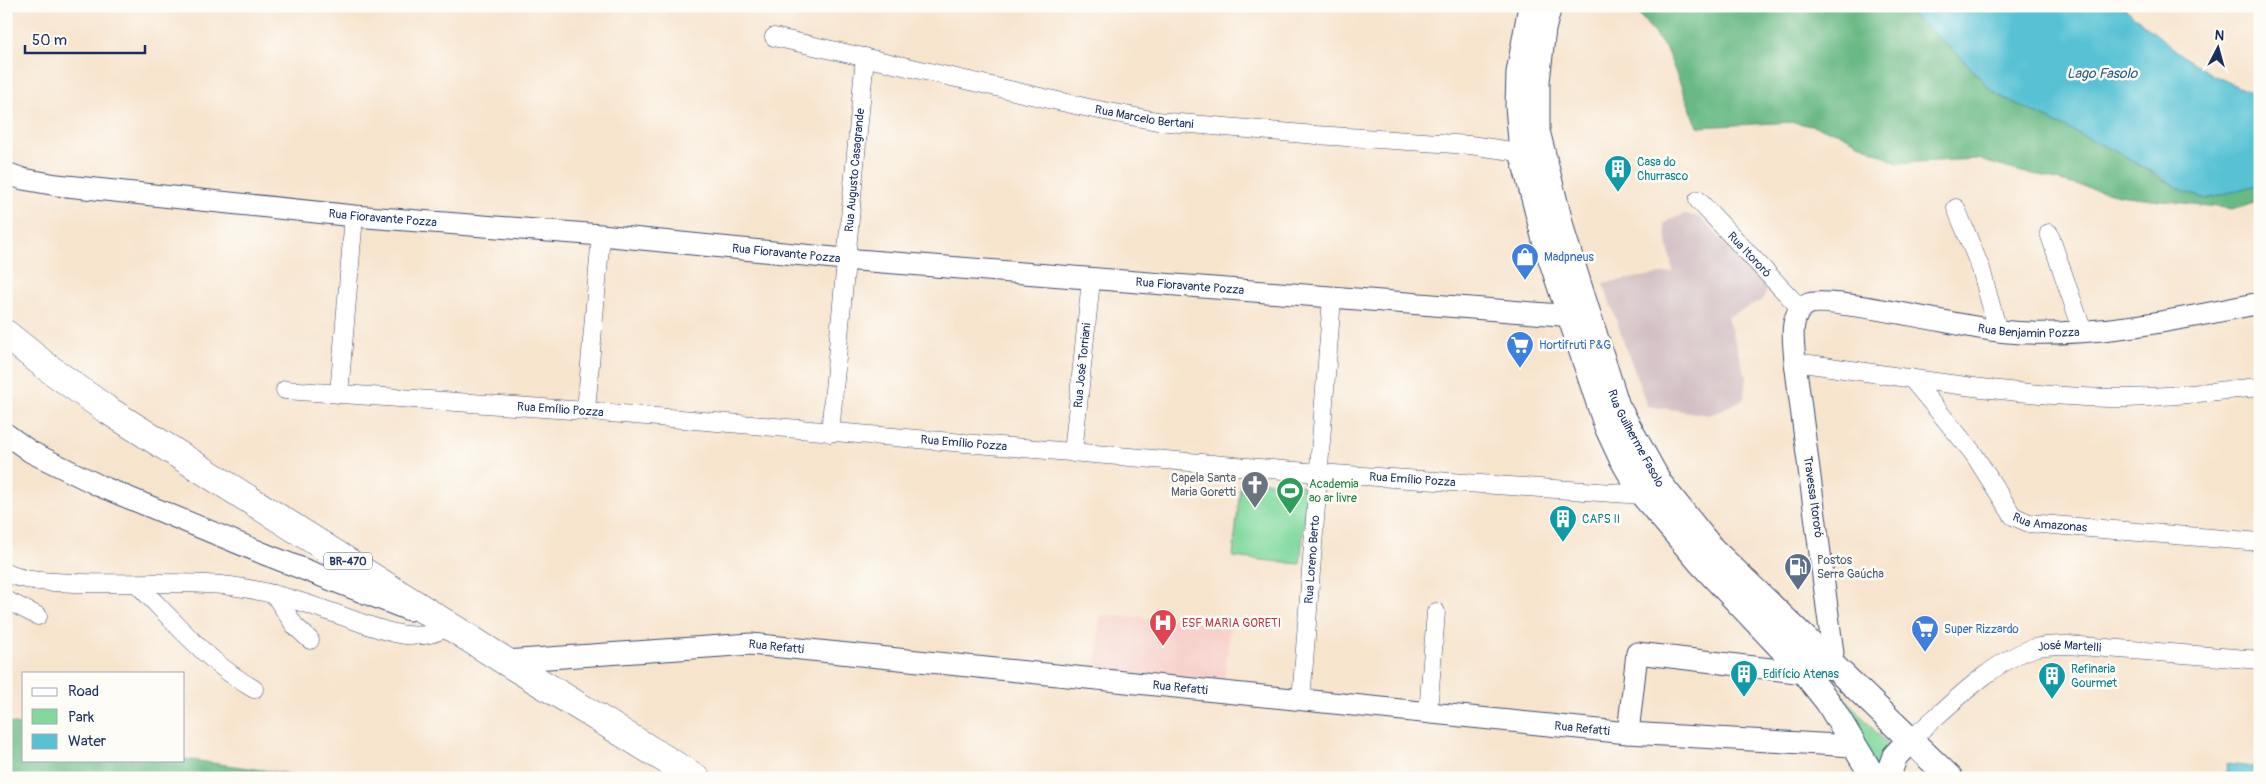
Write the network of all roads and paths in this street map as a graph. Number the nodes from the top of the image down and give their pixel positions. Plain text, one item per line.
1 (1531, 6) edge
2 (1549, 6) edge
3 (774, 37) dead end
4 (865, 57) junction
5 (1532, 154) junction
6 (6, 172) edge
7 (1698, 200) dead end
8 (1956, 208) dead end
9 (354, 216) junction
10 (2049, 233) dead end
11 (601, 235) junction
12 (844, 259) junction
13 (1091, 280) junction
14 (1332, 298) junction
15 (2260, 303) edge
16 (1800, 308) junction
17 (1579, 317) junction
18 (1998, 331) junction
19 (2083, 332) junction
20 (6, 334) edge
21 (1795, 362) junction
22 (1911, 378) junction
23 (2260, 387) edge
24 (285, 390) dead end
25 (339, 394) junction
26 (586, 411) junction
27 (830, 432) junction
28 (6, 434) edge
29 (1073, 453) junction
30 (1319, 473) junction
31 (1643, 495) junction
32 (2260, 542) edge
33 (6, 573) edge
34 (137, 584) junction
35 (274, 594) junction
36 (6, 600) edge
37 (1436, 612) dead end
38 (38, 616) dead end
39 (449, 625) junction
40 (310, 640) dead end
41 (2260, 660) edge
42 (505, 661) junction
43 (1827, 661) junction
44 (1806, 673) junction
45 (254, 689) dead end
46 (1301, 701) junction
47 (1428, 713) junction
48 (1628, 732) junction
49 (1910, 740) junction
50 (1854, 746) junction
51 (1945, 773) edge
52 (696, 778) edge
53 (1874, 778) edge
54 (1886, 778) edge

1 - 5 main road, Rua Guilherme Fasolo
2 - 5 main road, Rua Guilherme Fasolo
3 - 4 street, Rua Marcelo Bertani
4 - 5 street, Rua Marcelo Bertani
4 - 12 street, Rua Augusto Casagrande
5 - 17 main road, Rua Guilherme Fasolo
6 - 9 street, Rua Fioravante Pozza
7 - 16 street, Rua Itororó
8 - 18 street
9 - 11 street, Rua Fioravante Pozza
9 - 25 street
10 - 19 street
11 - 12 street, Rua Fioravante Pozza
11 - 26 street
12 - 13 street, Rua Fioravante Pozza
12 - 27 street, Rua Augusto Casagrande
13 - 14 street, Rua Fioravante Pozza
13 - 29 street, Rua José Torriani
14 - 17 street, Rua Fioravante Pozza
14 - 30 street, Rua Loreno Berto
15 - 19 street, Rua Benjamin Pozza
16 - 18 street, Rua Benjamin Pozza
16 - 21 street, Travessa Itororó
17 - 31 main road, Rua Guilherme Fasolo
17 - 43 main road, Rua Guilherme Fasolo
18 - 19 street, Rua Benjamin Pozza
20 - 39 highway, BR-470
21 - 22 street
21 - 43 street, Travessa Itororó
22 - 23 street
22 - 32 street, Rua Amazonas
24 - 25 street, Rua Emílio Pozza
25 - 26 street, Rua Emílio Pozza
26 - 27 street, Rua Emílio Pozza
27 - 29 street, Rua Emílio Pozza
28 - 39 street
29 - 30 street, Rua Emílio Pozza
30 - 31 street, Rua Emílio Pozza
30 - 46 street, Rua Loreno Berto
31 - 44 main road, Rua Guilherme Fasolo
33 - 34 street
34 - 35 street
34 - 45 street
35 - 39 street
35 - 40 street
36 - 38 street
37 - 47 street
39 - 42 highway, BR-470
41 - 49 street, José Martelli
42 - 46 street, Rua Refatti
42 - 52 highway, BR-470
43 - 44 street
43 - 49 main road, Rua Guilherme Fasolo
44 - 48 street
44 - 50 main road, Rua Guilherme Fasolo
46 - 47 street, Rua Refatti
47 - 48 street, Rua Refatti
48 - 50 street, Rua Refatti
49 - 51 main road, Rua Guilherme Fasolo
49 - 54 main road
50 - 53 main road, Rua Guilherme Fasolo

